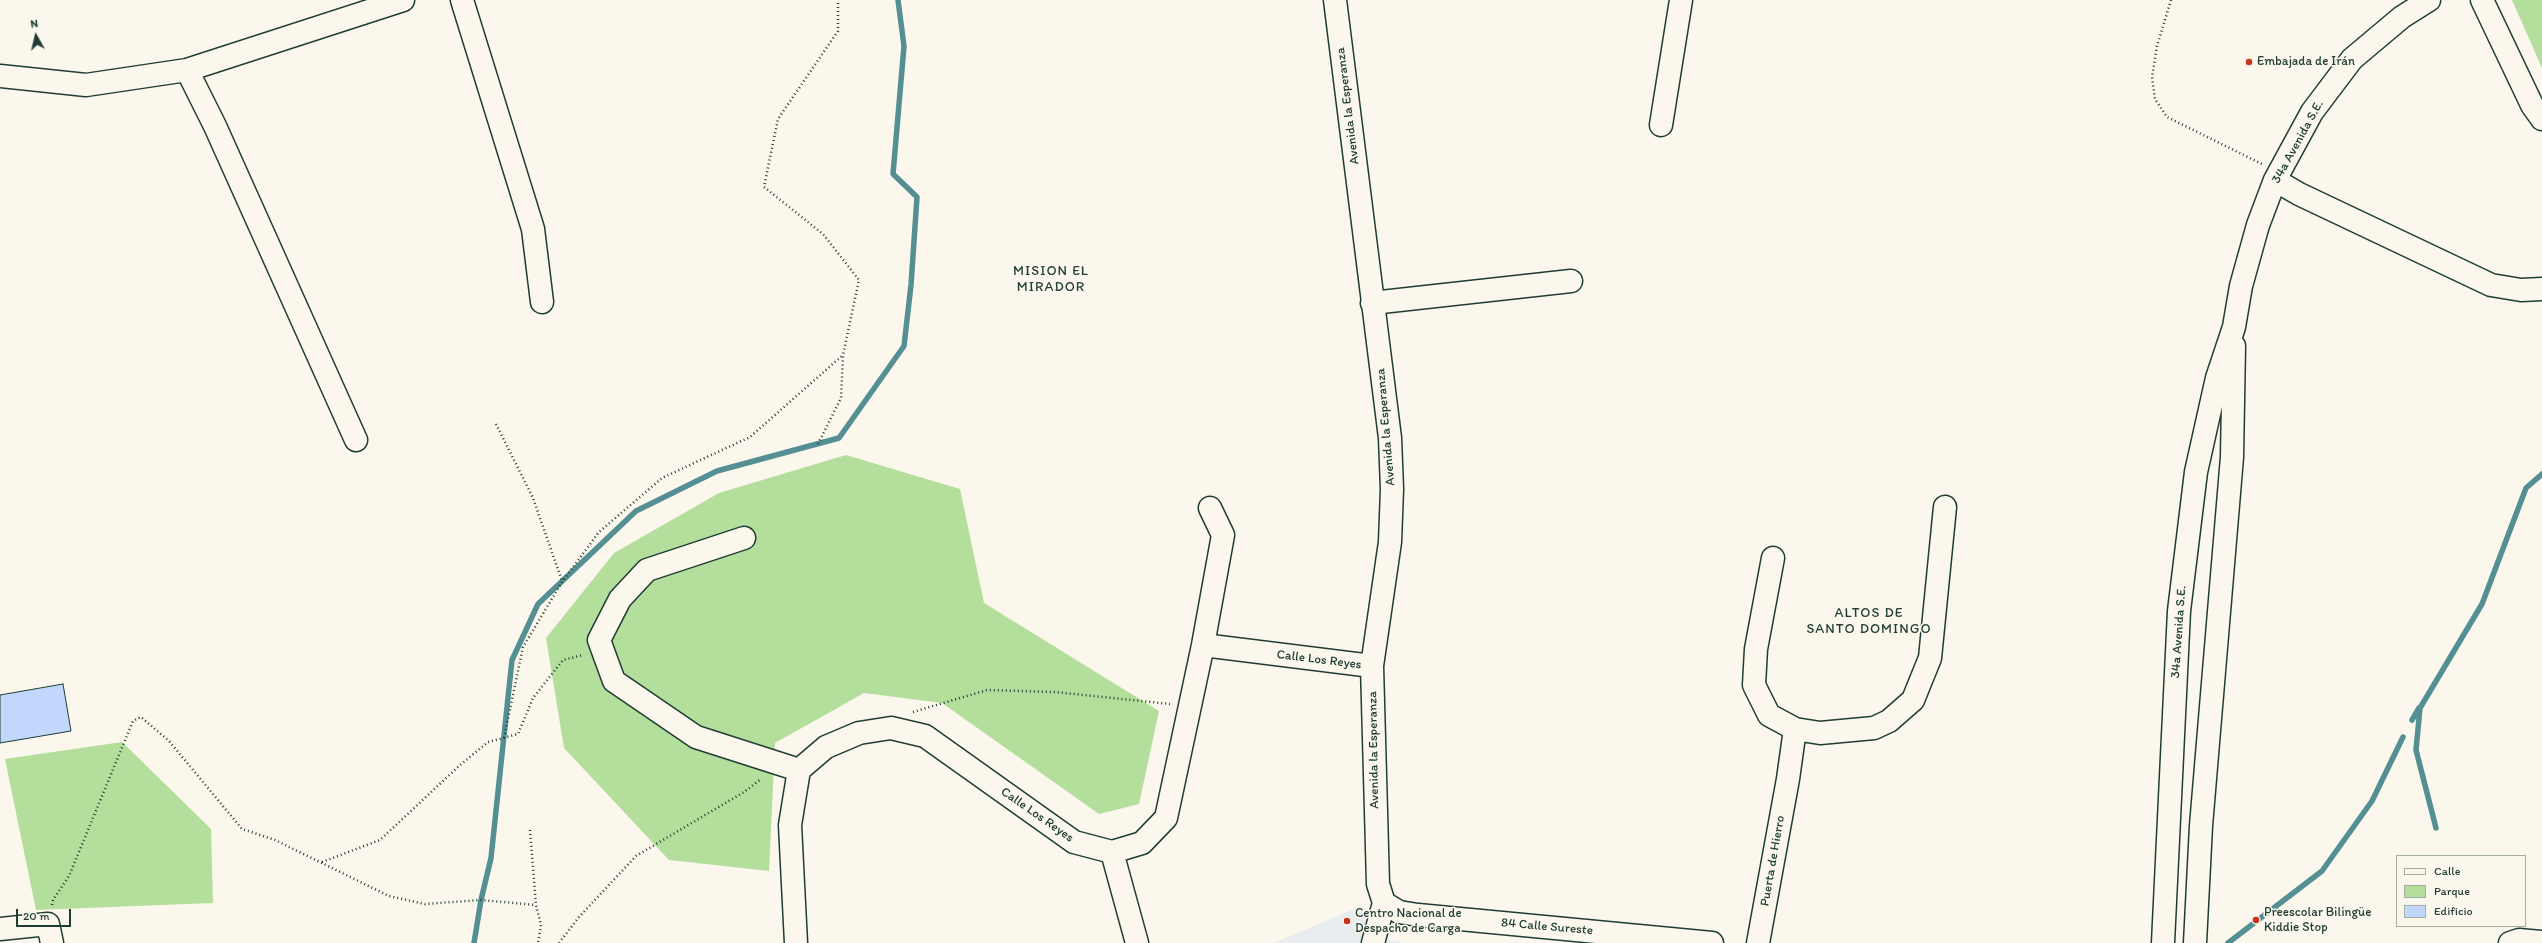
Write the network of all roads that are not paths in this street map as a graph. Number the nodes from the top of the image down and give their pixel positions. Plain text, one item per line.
1 (403, 0) edge
2 (462, 0) edge
3 (1335, 0) edge
4 (1681, 0) edge
5 (2429, 0) edge
6 (2482, 0) edge
7 (187, 70) junction
8 (0, 76) edge
9 (2542, 119) edge
10 (1661, 125) dead end
11 (2277, 177) junction
12 (1571, 281) dead end
13 (2542, 289) edge
14 (542, 302) dead end
15 (1372, 303) junction
16 (2234, 327) junction
17 (356, 440) dead end
18 (1210, 508) dead end
19 (1945, 508) dead end
20 (744, 538) dead end
21 (1773, 558) dead end
22 (1203, 646) junction
23 (1372, 666) junction
24 (1795, 729) junction
25 (790, 767) junction
26 (2169, 823) junction
27 (2201, 826) junction
28 (1112, 852) junction
29 (1384, 903) junction
30 (0, 929) edge
31 (50, 934) edge
32 (1579, 936) edge
33 (2542, 942) edge
34 (796, 943) edge
35 (1137, 943) edge
36 (1373, 943) edge
37 (1712, 943) edge
38 (1758, 943) edge
39 (2163, 943) edge
40 (2195, 943) edge
41 (2510, 943) edge

1 - 7 street
2 - 14 street
3 - 15 street, Avenida la Esperanza
4 - 10 street
5 - 11 street, 34a Avenida S.E.
6 - 9 street
7 - 8 street
7 - 17 street
11 - 13 street
11 - 16 street, 34a Avenida S.E.
12 - 15 street
15 - 23 street, Avenida la Esperanza
16 - 26 street, 34a Avenida S.E.
16 - 27 street, 34a Avenida S.E.
18 - 22 street
19 - 24 street
20 - 25 street
21 - 24 street
22 - 23 street, Calle Los Reyes
22 - 28 street
23 - 29 street, Avenida la Esperanza
24 - 38 street, Puerta de Hierro
25 - 28 street, Calle Los Reyes
25 - 34 street
26 - 27 street
26 - 39 street, 34a Avenida S.E.
27 - 40 street, 34a Avenida S.E.
28 - 35 street
29 - 32 street, 84 Calle Sureste
29 - 36 street
30 - 31 street
32 - 37 street, 84 Calle Sureste
33 - 41 street

